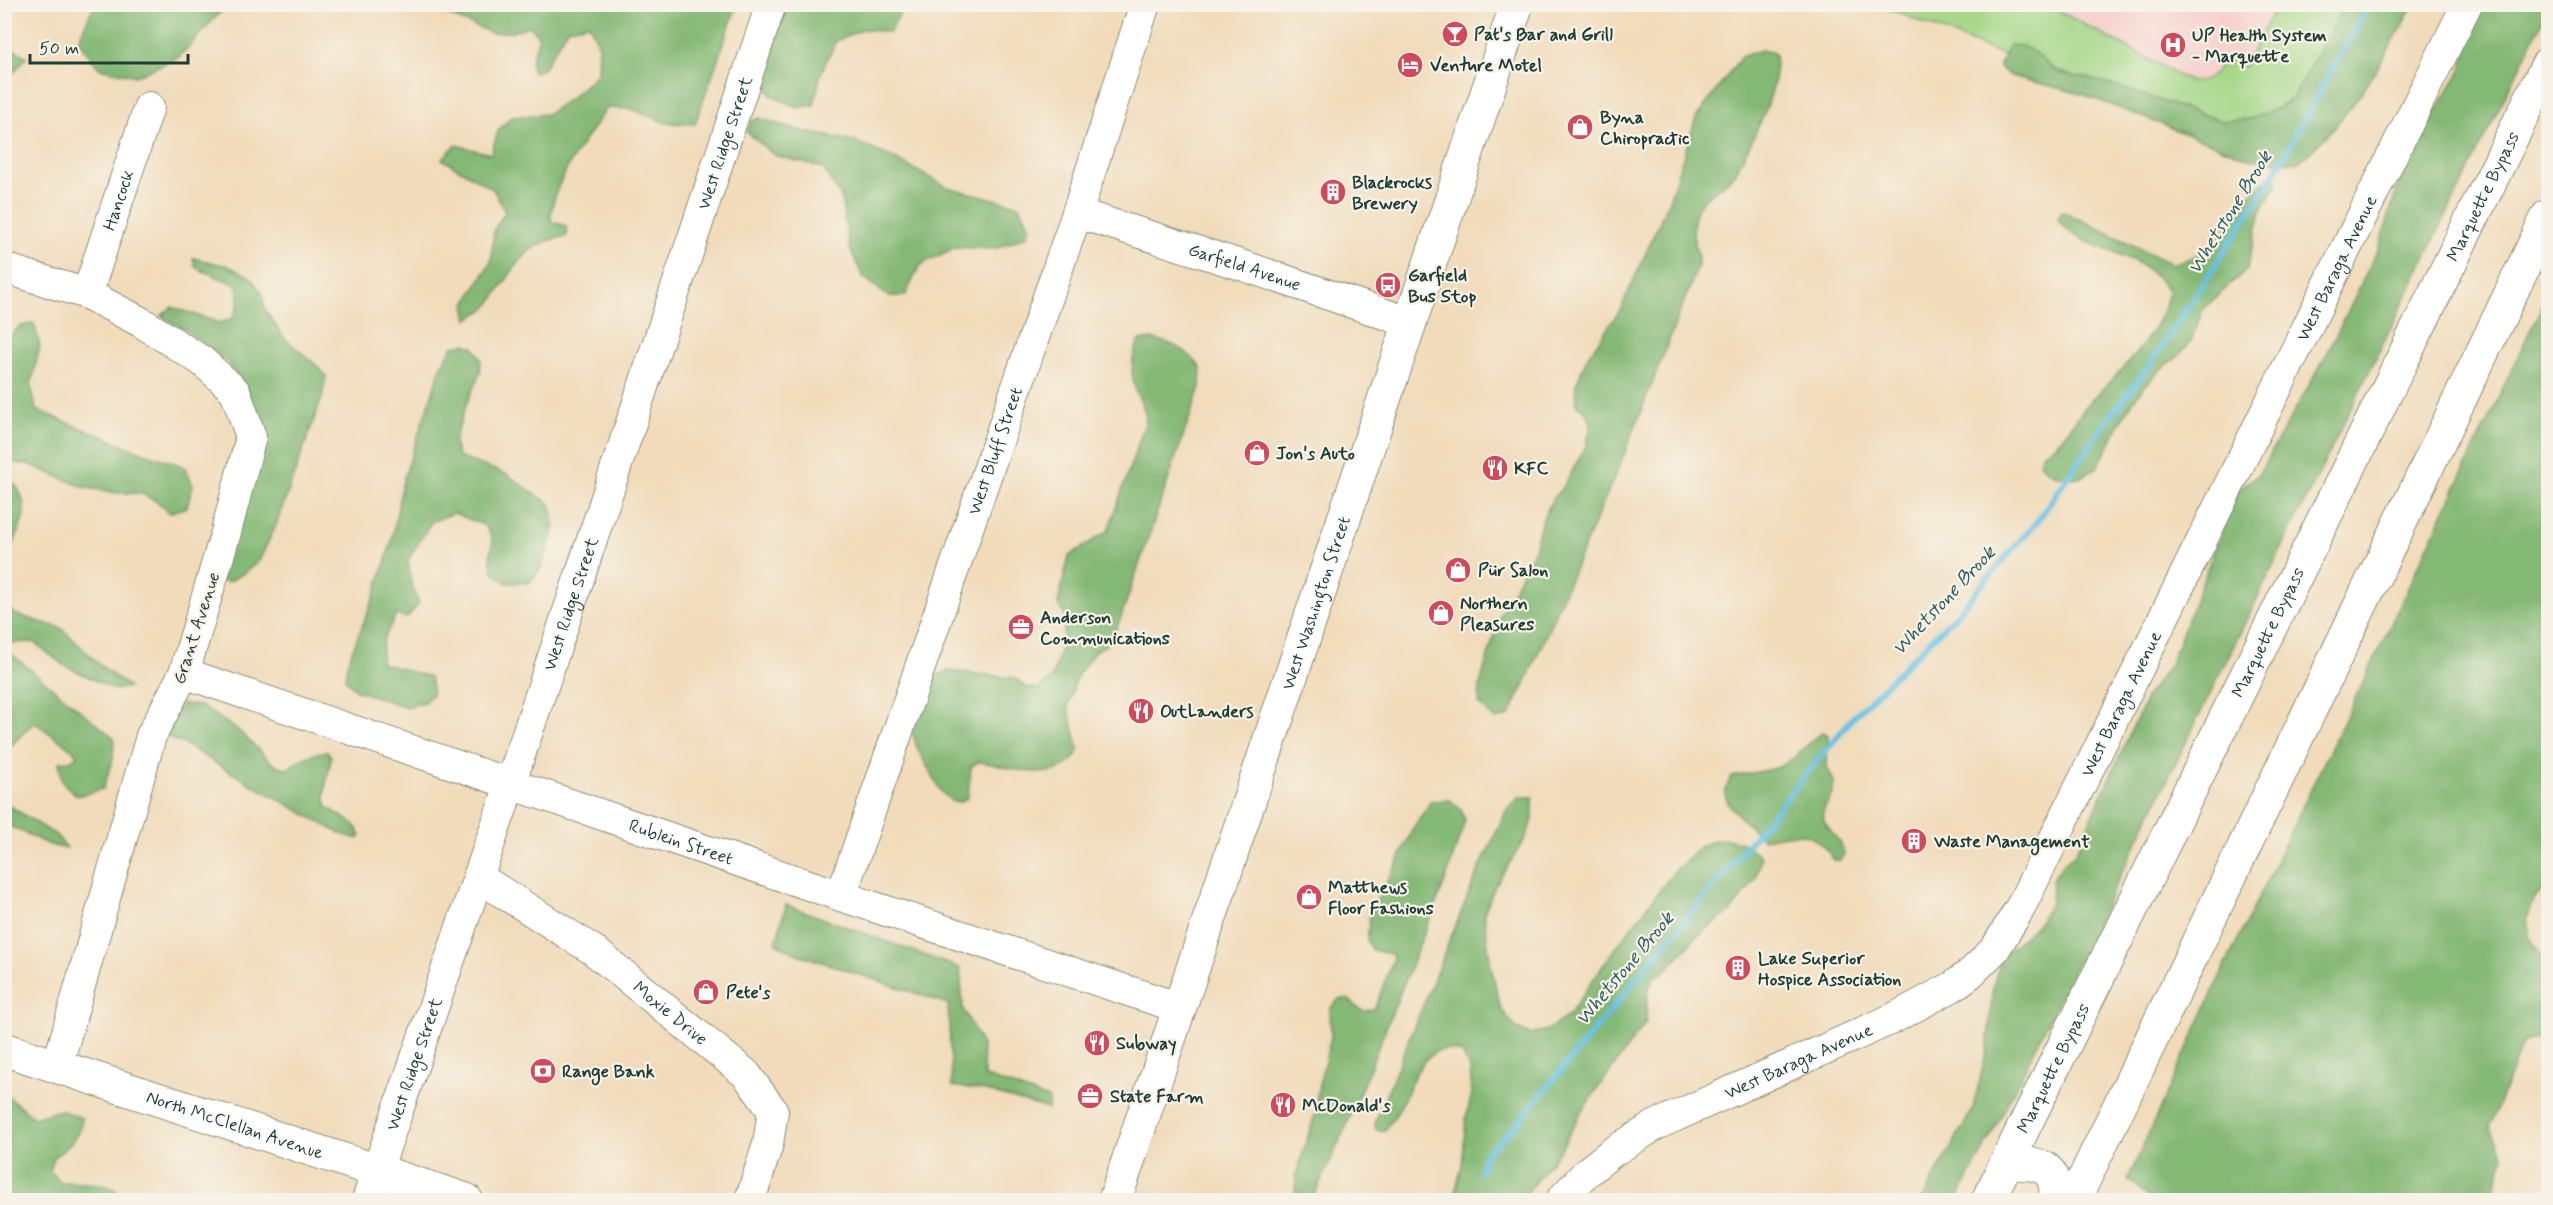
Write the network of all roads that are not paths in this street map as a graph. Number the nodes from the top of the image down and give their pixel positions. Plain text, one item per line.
1 (771, 4) edge
2 (1145, 4) edge
3 (1517, 4) edge
4 (2468, 4) edge
5 (2548, 64) edge
6 (148, 107) dead end
7 (1077, 213) junction
8 (2548, 216) edge
9 (4, 268) edge
10 (87, 294) junction
11 (1411, 323) junction
12 (184, 673) junction
13 (510, 785) junction
14 (478, 877) junction
15 (841, 896) junction
16 (1180, 1008) junction
17 (4, 1049) edge
18 (57, 1067) junction
19 (2007, 1163) junction
20 (372, 1186) edge
21 (466, 1200) edge
22 (750, 1200) edge
23 (1115, 1200) edge
24 (1561, 1200) edge
25 (1988, 1200) edge
26 (2056, 1200) edge
27 (2074, 1200) edge

1 - 13 street, West Ridge Street
2 - 7 street, West Bluff Street
3 - 11 main road, West Washington Street
4 - 24 street, West Baraga Avenue
5 - 19 main road, Marquette Bypass
6 - 10 street, Hancock
7 - 11 street, Garfield Avenue
7 - 15 street, West Bluff Street
8 - 27 main road
9 - 10 street, Grant Avenue
10 - 12 street, Grant Avenue
11 - 16 main road, West Washington Street
12 - 13 street, Rublein Street
12 - 18 street, Grant Avenue
13 - 14 street, West Ridge Street
13 - 15 street, Rublein Street
14 - 20 street, West Ridge Street
14 - 22 street, Moxie Drive
15 - 16 street, Rublein Street
16 - 23 main road, West Washington Street
17 - 18 main road, North McClellan Avenue
18 - 20 main road, North McClellan Avenue
19 - 25 main road, Marquette Bypass
19 - 26 main road
20 - 21 main road, North McClellan Avenue

